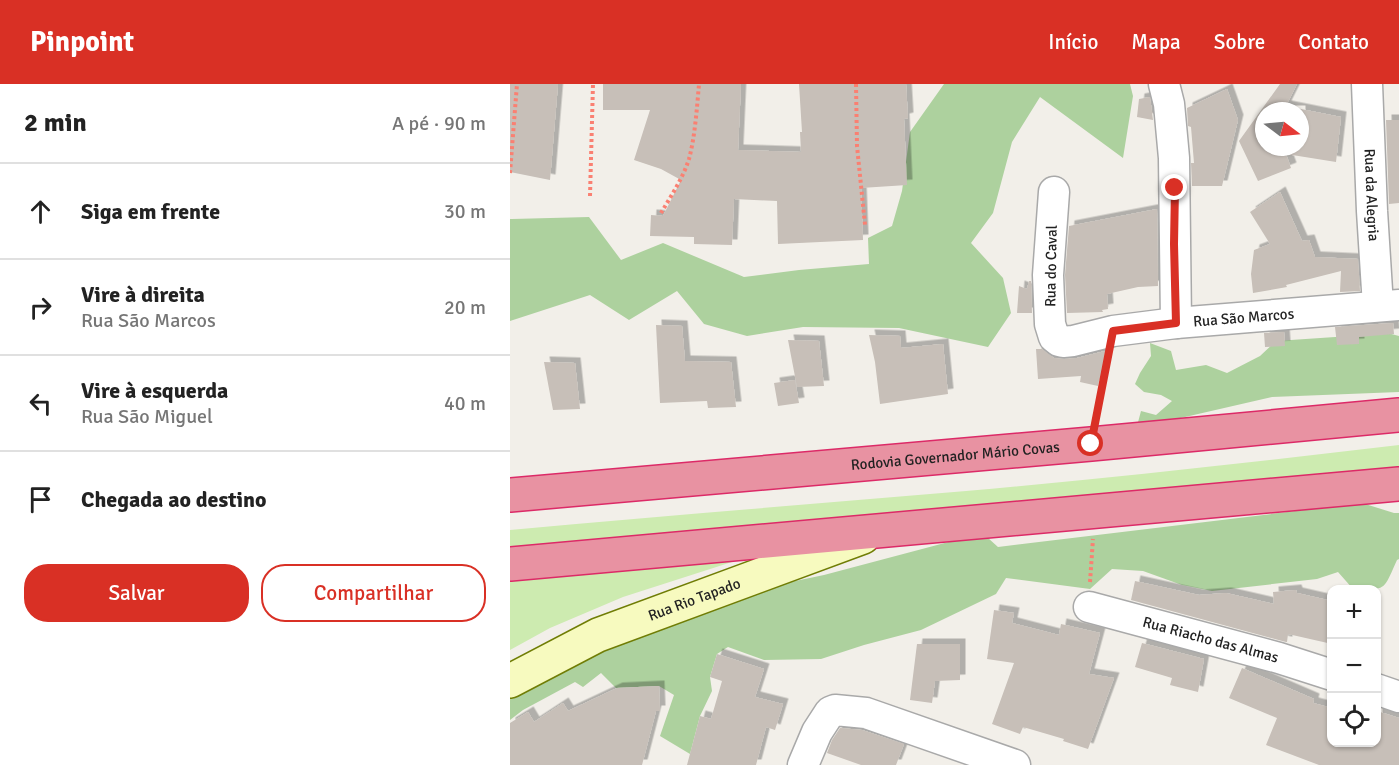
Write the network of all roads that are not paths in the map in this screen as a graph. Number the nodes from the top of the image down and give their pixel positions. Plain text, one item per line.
1 (1164, 84) edge
2 (1367, 84) edge
3 (1054, 192) dead end
4 (1388, 305) edge
5 (1176, 323) junction
6 (1056, 339) joint
7 (1399, 415) edge
8 (1399, 484) edge
9 (510, 495) edge
10 (884, 529) junction
11 (510, 564) edge
12 (1089, 607) road end
13 (1327, 673) edge
14 (510, 681) edge
15 (1381, 690) edge
16 (1399, 697) edge
17 (803, 765) edge
18 (1015, 765) edge

1 - 5 street
2 - 4 street, Rua da Alegria
3 - 6 street, Rua do Caval
4 - 5 street, Rua São Marcos
5 - 6 street, Rua São Marcos
7 - 9 highway, Rodovia Governador Mário Covas
8 - 10 highway
10 - 11 highway
10 - 14 main road, Rua Rio Tapado
12 - 13 street, Rua Riacho das Almas
15 - 16 street
17 - 18 street

